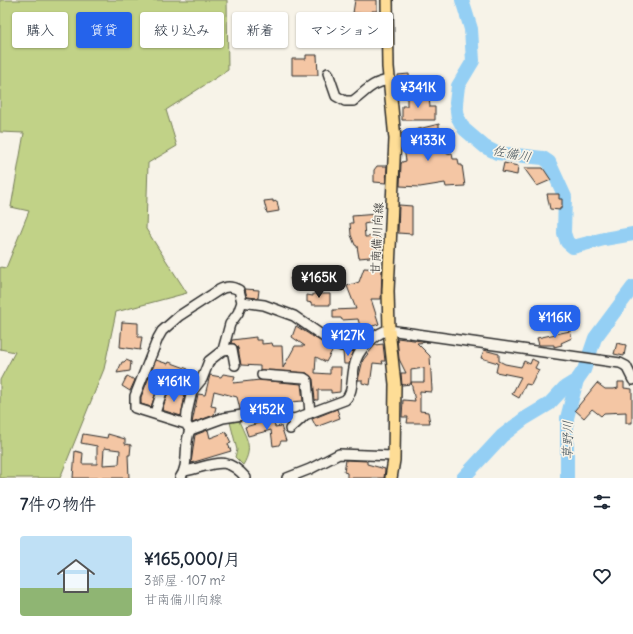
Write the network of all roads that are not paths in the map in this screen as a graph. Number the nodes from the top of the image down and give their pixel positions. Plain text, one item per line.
1 (386, 0) edge
2 (328, 73) dead end
3 (389, 80) junction
4 (242, 302) junction
5 (389, 330) junction
6 (364, 345) junction
7 (223, 350) junction
8 (234, 365) dead end
9 (262, 375) dead end
10 (632, 376) edge
11 (192, 391) junction
12 (155, 413) junction
13 (307, 414) junction
14 (188, 427) junction
15 (290, 429) dead end
16 (394, 456) junction
17 (182, 474) edge
18 (246, 478) edge
19 (287, 478) edge
20 (391, 478) edge

1 - 3 main road, 甘南備川向線
2 - 3 street
3 - 5 main road, 甘南備川向線
4 - 6 street
4 - 7 street
4 - 12 street
5 - 6 street
5 - 10 street
5 - 16 main road, 甘南備川向線
6 - 13 street
7 - 8 street
7 - 11 street
9 - 13 street
11 - 12 street
11 - 14 street
12 - 14 street
13 - 14 street
13 - 15 street
14 - 17 street
16 - 19 street
16 - 20 main road, 甘南備川向線
17 - 18 street

